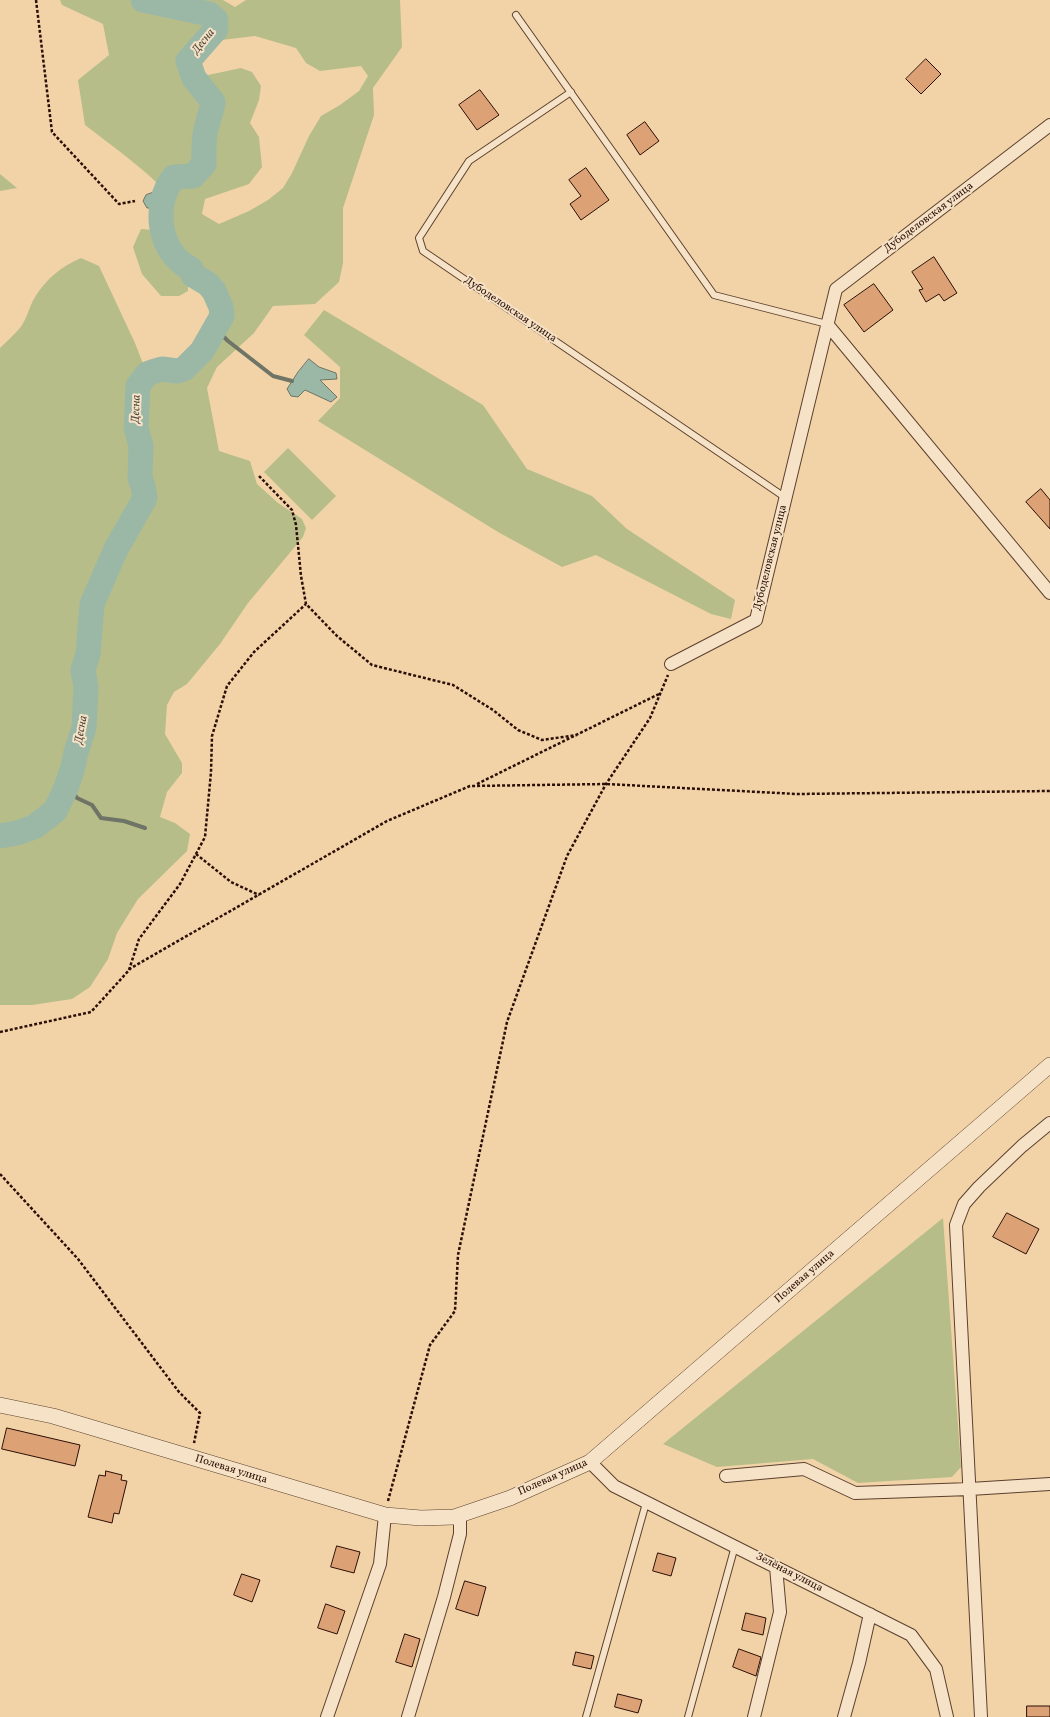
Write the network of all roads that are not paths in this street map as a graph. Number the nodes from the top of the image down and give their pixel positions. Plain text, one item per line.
1 (516, 15) dead end
2 (571, 92) junction
3 (1050, 125) edge
4 (827, 324) junction
5 (786, 498) junction
6 (1050, 593) edge
7 (672, 664) road end
8 (1050, 1065) edge
9 (1050, 1123) edge
10 (0, 1405) edge
11 (590, 1462) junction
12 (726, 1476) dead end
13 (1050, 1484) edge
14 (970, 1489) junction
15 (646, 1503) junction
16 (460, 1515) junction
17 (385, 1516) junction
18 (735, 1546) junction
19 (776, 1567) junction
20 (870, 1614) junction
21 (327, 1717) edge
22 (408, 1717) edge
23 (586, 1717) edge
24 (688, 1717) edge
25 (754, 1717) edge
26 (844, 1717) edge
27 (947, 1717) edge
28 (981, 1717) edge

1 - 2 lane
2 - 4 lane
2 - 5 lane, Дубоделовская улица
3 - 4 street, Дубоделовская улица
4 - 5 street, Дубоделовская улица
4 - 6 street
5 - 7 street, Дубоделовская улица
8 - 11 street, Полевая улица
9 - 14 street
10 - 17 street, Полевая улица
11 - 15 street, Зелёная улица
11 - 16 street, Полевая улица
12 - 14 street
13 - 14 street
14 - 28 street
15 - 18 street, Зелёная улица
15 - 23 lane
16 - 17 street, Полевая улица
16 - 22 street
17 - 21 street
18 - 19 street, Зелёная улица
18 - 24 lane
19 - 20 street, Зелёная улица
19 - 25 street
20 - 26 street
20 - 27 street, Зелёная улица

